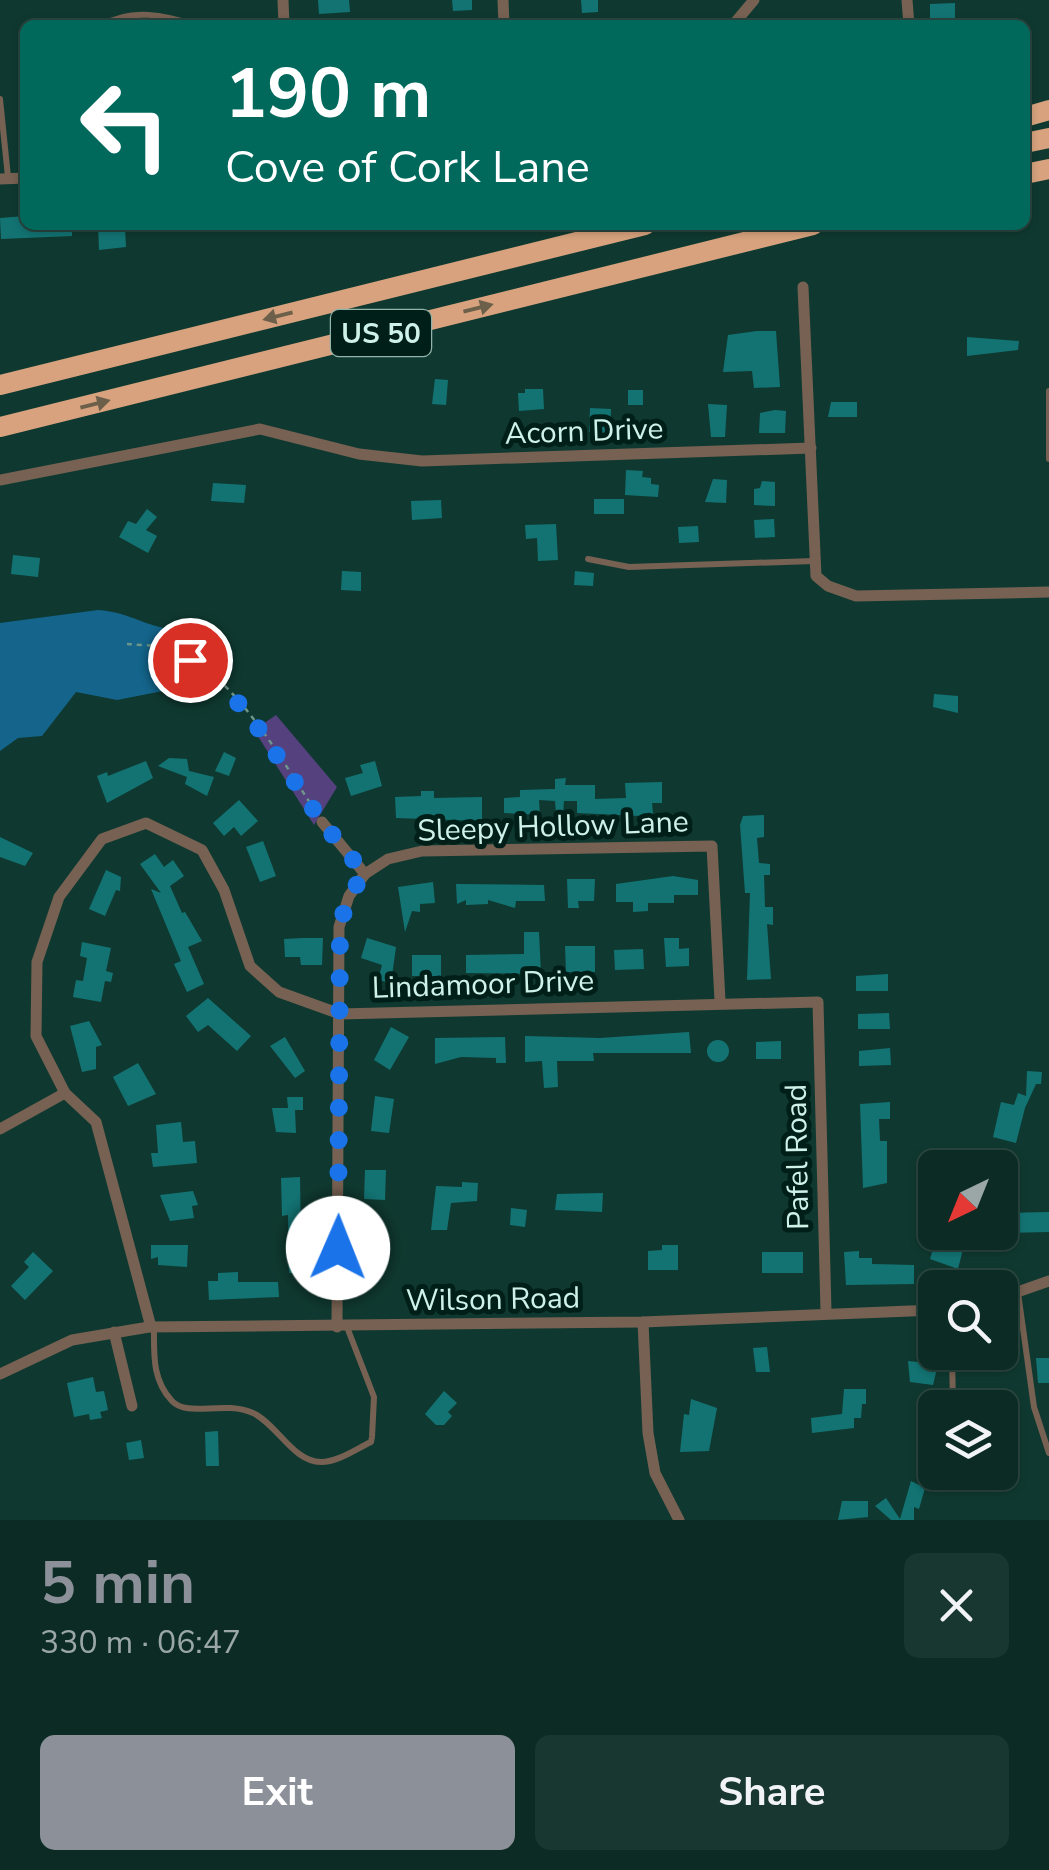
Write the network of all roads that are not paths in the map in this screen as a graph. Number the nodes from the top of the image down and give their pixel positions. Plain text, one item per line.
1 (111, 20) edge
2 (174, 20) edge
3 (0, 100) edge
4 (4, 179) edge
5 (624, 230) edge
6 (793, 230) edge
7 (803, 230) edge
8 (762, 238) junction
9 (803, 287) dead end
10 (0, 385) edge
11 (1049, 391) edge
12 (0, 426) edge
13 (811, 448) junction
14 (1049, 459) edge
15 (0, 480) edge
16 (588, 559) dead end
17 (814, 561) junction
18 (1049, 592) edge
19 (322, 822) road end
20 (365, 874) junction
21 (720, 1001) junction
22 (818, 1002) joint
23 (340, 1014) junction
24 (66, 1093) junction
25 (0, 1129) edge
26 (1049, 1282) edge
27 (1018, 1293) joint
28 (918, 1310) edge
29 (826, 1311) junction
30 (643, 1322) junction
31 (152, 1327) junction
32 (342, 1327) junction
33 (114, 1332) junction
34 (0, 1374) edge
35 (132, 1406) dead end
36 (1049, 1453) edge
37 (679, 1520) edge

1 - 2 lane
3 - 4 lane
5 -> 10 highway, US 50
6 - 8 highway, US 50
7 - 8 highway
12 -> 8 highway, US 50
9 - 13 street
11 - 14 lane
13 - 15 street, Acorn Drive
13 - 17 street
16 - 17 lane
17 - 18 street
19 - 20 street
20 - 21 street, Sleepy Hollow Lane
20 - 23 street
21 - 22 street, Lindamoor Drive
21 - 23 street, Lindamoor Drive
22 - 29 street, Pafel Road
23 - 24 street, Lindamoor Drive
23 - 32 street
24 - 25 street
24 - 31 street, Lindamoor Drive
26 - 27 street
27 - 36 lane
28 - 29 street, Wilson Road
29 - 30 street, Wilson Road
30 - 32 street, Wilson Road
30 - 37 street
31 - 32 street, Wilson Road
31 - 32 lane
31 - 33 street, Wilson Road
33 - 34 street, Wilson Road
33 - 35 street

